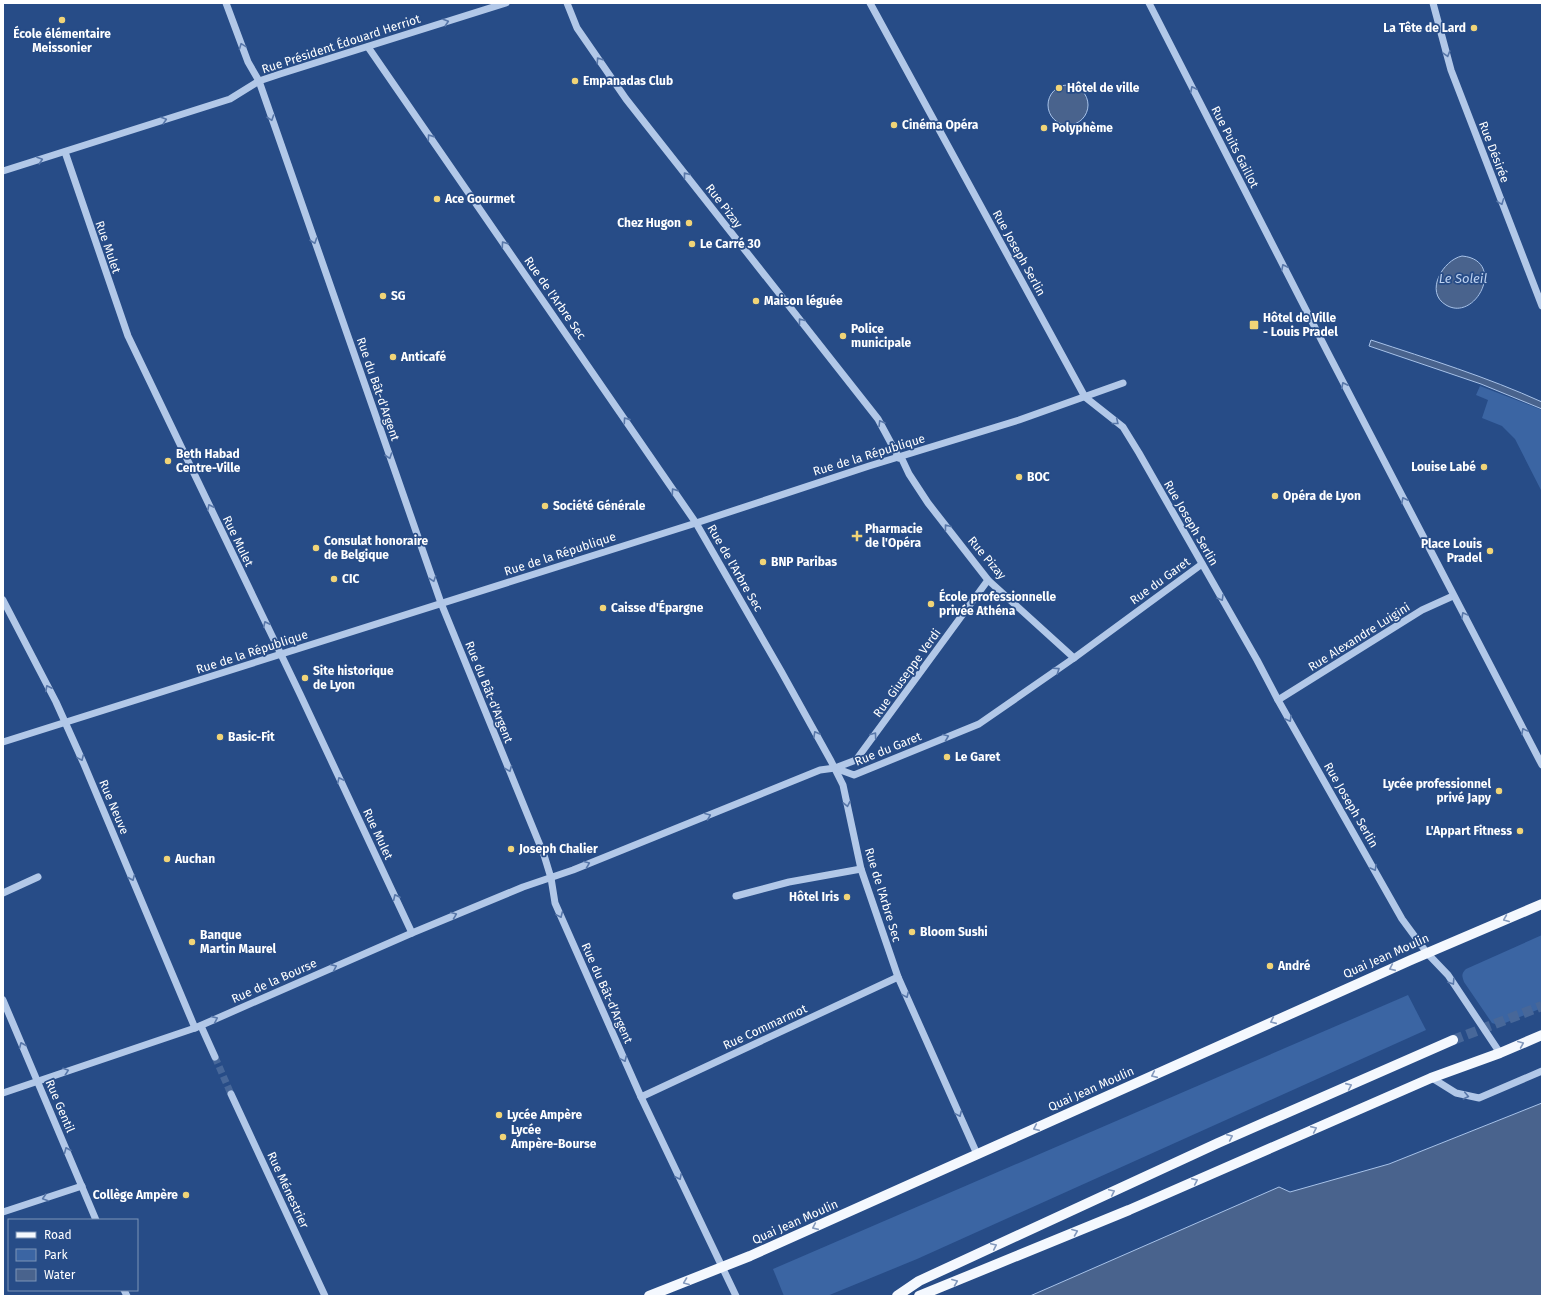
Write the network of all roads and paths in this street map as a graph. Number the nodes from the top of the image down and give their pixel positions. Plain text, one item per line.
1 (226, 3) edge
2 (506, 3) edge
3 (567, 3) edge
4 (870, 3) edge
5 (1149, 3) edge
6 (1433, 3) edge
7 (368, 47) junction
8 (259, 82) junction
9 (65, 152) junction
10 (3, 171) edge
11 (1542, 306) edge
12 (1123, 383) dead end
13 (1086, 397) junction
14 (900, 457) junction
15 (696, 523) junction
16 (1202, 564) junction
17 (988, 580) junction
18 (1453, 596) junction
19 (3, 600) edge
20 (441, 603) junction
21 (280, 654) junction
22 (1074, 658) junction
23 (1278, 700) junction
24 (65, 723) junction
25 (3, 742) edge
26 (1542, 765) edge
27 (835, 768) junction
28 (861, 869) junction
29 (38, 877) dead end
30 (550, 878) junction
31 (3, 893) edge
32 (736, 896) dead end
33 (1542, 904) edge
34 (412, 933) junction
35 (1427, 952) junction
36 (898, 977) junction
37 (3, 1000) edge
38 (198, 1027) junction
39 (1542, 1035) edge
40 (1453, 1040) tunnel mouth
41 (1500, 1053) junction
42 (215, 1058) tunnel mouth
43 (1542, 1071) edge
44 (1432, 1078) junction
45 (38, 1081) junction
46 (3, 1093) edge
47 (231, 1094) tunnel mouth
48 (641, 1097) junction
49 (977, 1154) junction
50 (82, 1186) junction
51 (3, 1212) edge
52 (96, 1219) edge
53 (722, 1268) junction
54 (324, 1296) edge
55 (649, 1296) edge
56 (736, 1296) edge
57 (897, 1296) edge
58 (919, 1296) edge

8 -> 1 street, Rue du Bât-d'Argent
7 -> 2 street, Rue Président Édouard Herriot
14 -> 3 street, Rue Pizay
4 - 13 street, Rue Joseph Serlin
18 -> 5 street, Rue Puits Gaillot
6 -> 11 street, Rue Désirée
7 - 8 street, Rue Président Édouard Herriot
15 -> 7 street, Rue de l'Arbre Sec
9 -> 8 street, Rue Président Édouard Herriot
8 -> 20 street, Rue du Bât-d'Argent
10 -> 9 street, Rue Président Édouard Herriot
21 -> 9 street, Rue Mulet
12 - 13 street, Rue de la République
13 - 14 street, Rue de la République
13 -> 16 street, Rue Joseph Serlin
14 - 15 street, Rue de la République
17 -> 14 street, Rue Pizay
15 - 20 street, Rue de la République
27 -> 15 street, Rue de l'Arbre Sec
16 - 22 street, Rue du Garet
16 -> 23 street, Rue Joseph Serlin
17 - 22 street, Rue Pizay
27 -> 17 street, Rue Giuseppe Verdi
18 - 23 street, Rue Alexandre Luigini
26 -> 18 street
24 -> 19 street, Rue Neuve
20 - 21 street, Rue de la République
20 -> 30 street, Rue du Bât-d'Argent
21 - 24 street, Rue de la République
34 -> 21 street, Rue Mulet
27 -> 22 street, Rue du Garet
23 -> 35 street, Rue Joseph Serlin
24 - 25 street, Rue de la République
24 -> 38 street, Rue Neuve
27 -> 28 street, Rue de l'Arbre Sec
30 -> 27 street, Rue du Garet
28 - 32 street
28 - 36 street, Rue de l'Arbre Sec
29 - 31 street
34 -> 30 street, Rue de la Bourse
30 -> 48 street, Rue du Bât-d'Argent
33 -> 35 main road, Quai Jean Moulin
38 -> 34 street, Rue de la Bourse
35 -> 41 street, Rue Joseph Serlin
35 -> 49 main road, Quai Jean Moulin
36 - 48 street, Rue Commarmot
36 -> 49 street, Rue de l'Arbre Sec
45 -> 37 street, Rue Gentil
38 - 42 street
45 -> 38 street, Rue de la Bourse
41 -> 39 main road
57 -> 40 main road
41 - 44 main road
44 -> 43 street
58 -> 44 main road
45 - 46 street, Rue de la Bourse
50 -> 45 street, Rue Gentil
47 - 54 street, Rue Ménestrier
48 -> 53 street, Rue du Bât-d'Argent
49 -> 53 main road, Quai Jean Moulin
50 -> 51 street
50 - 52 street, Rue Gentil
53 -> 55 main road, Quai Jean Moulin
53 - 56 street, Rue du Bât-d'Argent

